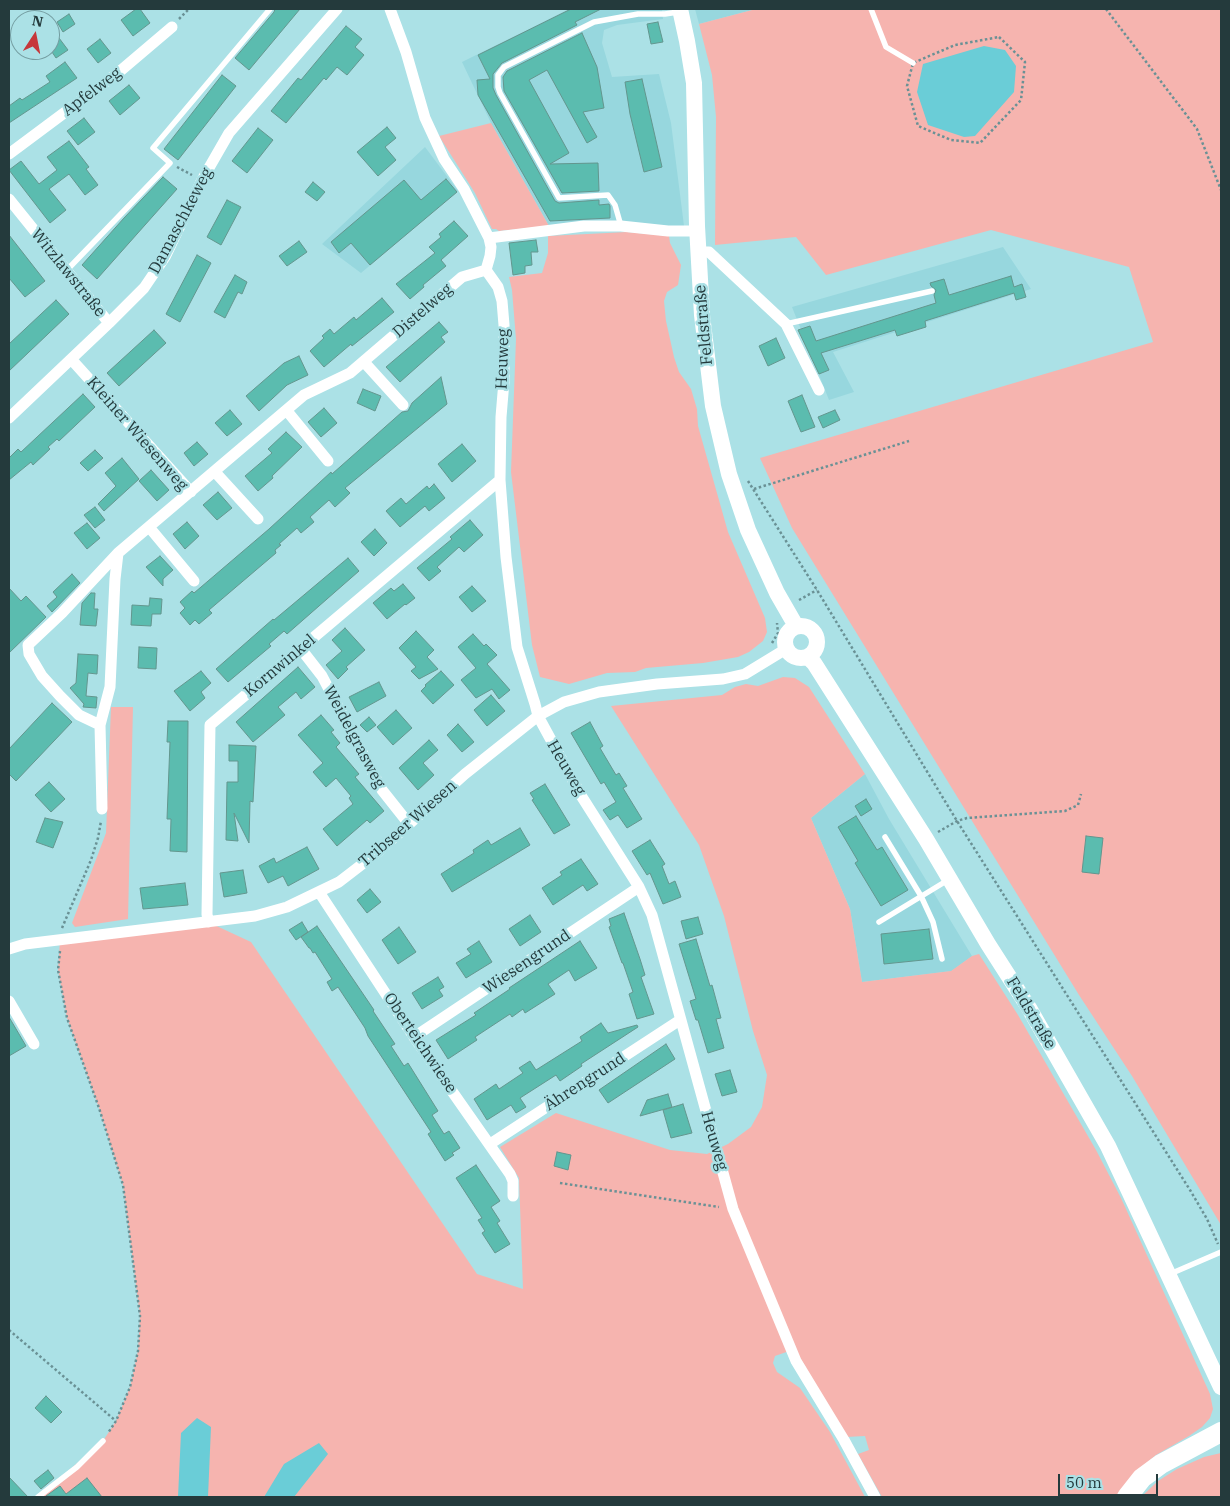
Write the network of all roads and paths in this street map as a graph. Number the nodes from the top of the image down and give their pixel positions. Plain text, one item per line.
1 (270, 9) edge
2 (337, 9) edge
3 (390, 9) edge
4 (871, 9) edge
5 (1106, 9) edge
6 (680, 10) edge
7 (172, 27) dead end
8 (913, 63) junction
9 (9, 154) edge
10 (170, 163) junction
11 (202, 180) junction
12 (1221, 190) edge
13 (9, 199) edge
14 (621, 226) junction
15 (697, 231) junction
16 (489, 238) junction
17 (698, 252) junction
18 (486, 270) junction
19 (66, 271) junction
20 (932, 291) dead end
21 (109, 323) junction
22 (786, 324) junction
23 (71, 359) junction
24 (364, 362) junction
25 (819, 390) dead end
26 (403, 405) dead end
27 (287, 411) junction
28 (9, 418) edge
29 (909, 441) dead end
30 (328, 461) dead end
31 (215, 472) junction
32 (500, 480) junction
33 (191, 492) junction
34 (258, 519) dead end
35 (149, 527) junction
36 (118, 553) junction
37 (194, 581) dead end
38 (796, 626) junction
39 (302, 648) junction
40 (786, 650) junction
41 (808, 657) junction
42 (538, 716) junction
43 (100, 725) junction
44 (1081, 794) dead end
45 (102, 809) joint
46 (958, 821) junction
47 (409, 824) junction
48 (885, 836) dead end
49 (926, 839) junction
50 (949, 880) junction
51 (640, 887) junction
52 (319, 892) junction
53 (921, 896) junction
54 (208, 922) junction
55 (879, 922) dead end
56 (60, 940) junction
57 (9, 949) edge
58 (942, 959) dead end
59 (9, 1001) edge
60 (680, 1020) junction
61 (414, 1037) junction
62 (34, 1044) dead end
63 (490, 1144) junction
64 (560, 1183) dead end
65 (513, 1196) dead end
66 (733, 1209) junction
67 (1221, 1252) edge
68 (1169, 1274) junction
69 (9, 1330) edge
70 (1221, 1387) edge
71 (116, 1422) junction
72 (1221, 1432) edge
73 (103, 1441) joint
74 (38, 1497) edge
75 (875, 1497) edge
76 (1127, 1497) edge

1 - 10 lane
2 - 11 street, Damaschkeweg
3 - 16 street
4 - 8 lane
5 - 12 path
6 - 14 lane
6 - 15 main road, Feldstraße
7 - 9 street, Apfelweg
8 - 8 path
10 - 11 path
10 - 19 lane
11 - 21 street, Damaschkeweg
13 - 19 street, Witzlawstraße
14 - 15 street
14 - 16 street
15 - 17 main road, Feldstraße
16 - 18 street
17 - 22 street
17 - 38 main road, Feldstraße
18 - 24 street, Distelweg
18 - 32 street, Heuweg
19 - 21 street, Witzlawstraße
20 - 22 lane
21 - 23 street, Damaschkeweg
22 - 25 street
23 - 28 street, Damaschkeweg
23 - 33 street, Kleiner Wiesenweg
24 - 26 street
24 - 27 street, Distelweg
27 - 30 street
27 - 31 street, Distelweg
29 - 46 path
31 - 33 street, Distelweg
31 - 34 street
32 - 39 street, Kornwinkel
32 - 42 street, Heuweg
33 - 35 street, Kleiner Wiesenweg
35 - 36 street, Kleiner Wiesenweg
35 - 37 street
36 - 43 street
36 - 43 street, Kleiner Wiesenweg
38 - 40 main road
38 - 41 main road
39 - 47 street, Weidelgrasweg
39 - 54 street, Kornwinkel
40 - 41 main road
40 - 42 street, Tribseer Wiesen
41 - 49 main road, Feldstraße
42 - 47 street, Tribseer Wiesen
42 - 51 street, Heuweg
43 - 45 street
44 - 46 path
45 - 56 path
46 - 49 path
46 - 67 path
47 - 52 street, Tribseer Wiesen
48 - 53 lane
49 - 50 main road, Feldstraße
50 - 53 lane
50 - 68 main road, Feldstraße
51 - 60 street, Heuweg
51 - 61 street, Wiesengrund
52 - 54 street, Tribseer Wiesen
52 - 61 street, Oberteichwiese
53 - 55 lane
53 - 58 lane
54 - 56 street, Tribseer Wiesen
56 - 57 street, Tribseer Wiesen
56 - 71 path
59 - 62 street
60 - 63 street, Ährengrund
60 - 66 street, Heuweg
61 - 63 street, Oberteichwiese
63 - 65 street, Oberteichwiese
64 - 66 path
66 - 75 street, Heuweg
67 - 68 lane
68 - 70 main road, Feldstraße
69 - 71 path
71 - 73 path
72 - 76 highway
73 - 74 lane

